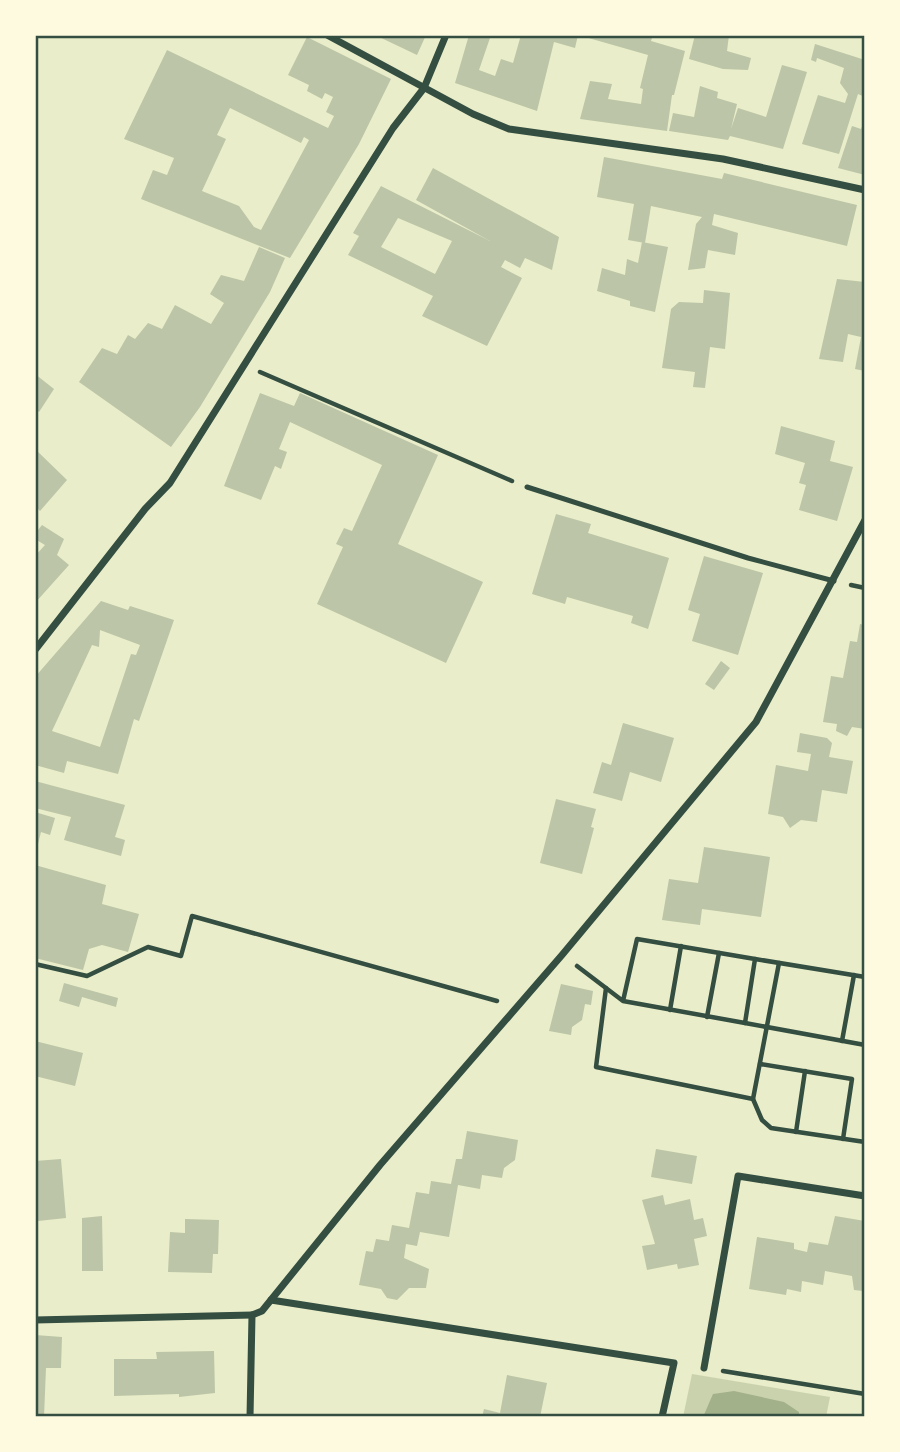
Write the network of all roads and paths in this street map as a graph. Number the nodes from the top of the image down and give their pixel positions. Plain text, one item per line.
1 (327, 35) edge
2 (446, 35) edge
3 (424, 88) junction
4 (865, 190) edge
5 (243, 365) junction
6 (527, 487) joint
7 (865, 520) edge
8 (834, 581) junction
9 (35, 650) edge
10 (681, 946) junction
11 (719, 953) junction
12 (562, 955) junction
13 (755, 959) junction
14 (779, 963) junction
15 (35, 964) edge
16 (854, 975) junction
17 (865, 977) edge
18 (606, 988) junction
19 (623, 1001) junction
20 (517, 1007) junction
21 (670, 1010) junction
22 (707, 1017) junction
23 (745, 1023) junction
24 (768, 1027) junction
25 (842, 1041) junction
26 (865, 1045) edge
27 (760, 1063) junction
28 (805, 1071) junction
29 (753, 1099) junction
30 (796, 1132) junction
31 (843, 1139) junction
32 (865, 1142) edge
33 (865, 1196) edge
34 (271, 1300) junction
35 (252, 1315) junction
36 (35, 1320) edge
37 (704, 1368) joint
38 (865, 1394) edge
39 (250, 1417) edge
40 (662, 1417) edge

1 - 3 street
2 - 3 street
3 - 4 street
3 - 5 street
5 - 6 path
5 - 9 street
6 - 8 lane
7 - 8 street
8 - 12 street
10 - 11 path
10 - 19 path
10 - 21 path
11 - 13 path
11 - 22 path
12 - 18 path
12 - 20 street
13 - 14 path
13 - 23 path
14 - 16 path
14 - 24 path
15 - 20 path
16 - 17 path
16 - 25 path
18 - 19 path
18 - 29 path
19 - 21 path
20 - 34 street
21 - 22 path
22 - 23 path
23 - 24 path
24 - 25 path
24 - 27 path
25 - 26 path
27 - 28 path
27 - 29 path
28 - 30 path
28 - 31 path
29 - 30 path
30 - 31 path
31 - 32 path
33 - 37 street
34 - 35 street
34 - 40 street
35 - 36 street
35 - 39 street
37 - 38 path

